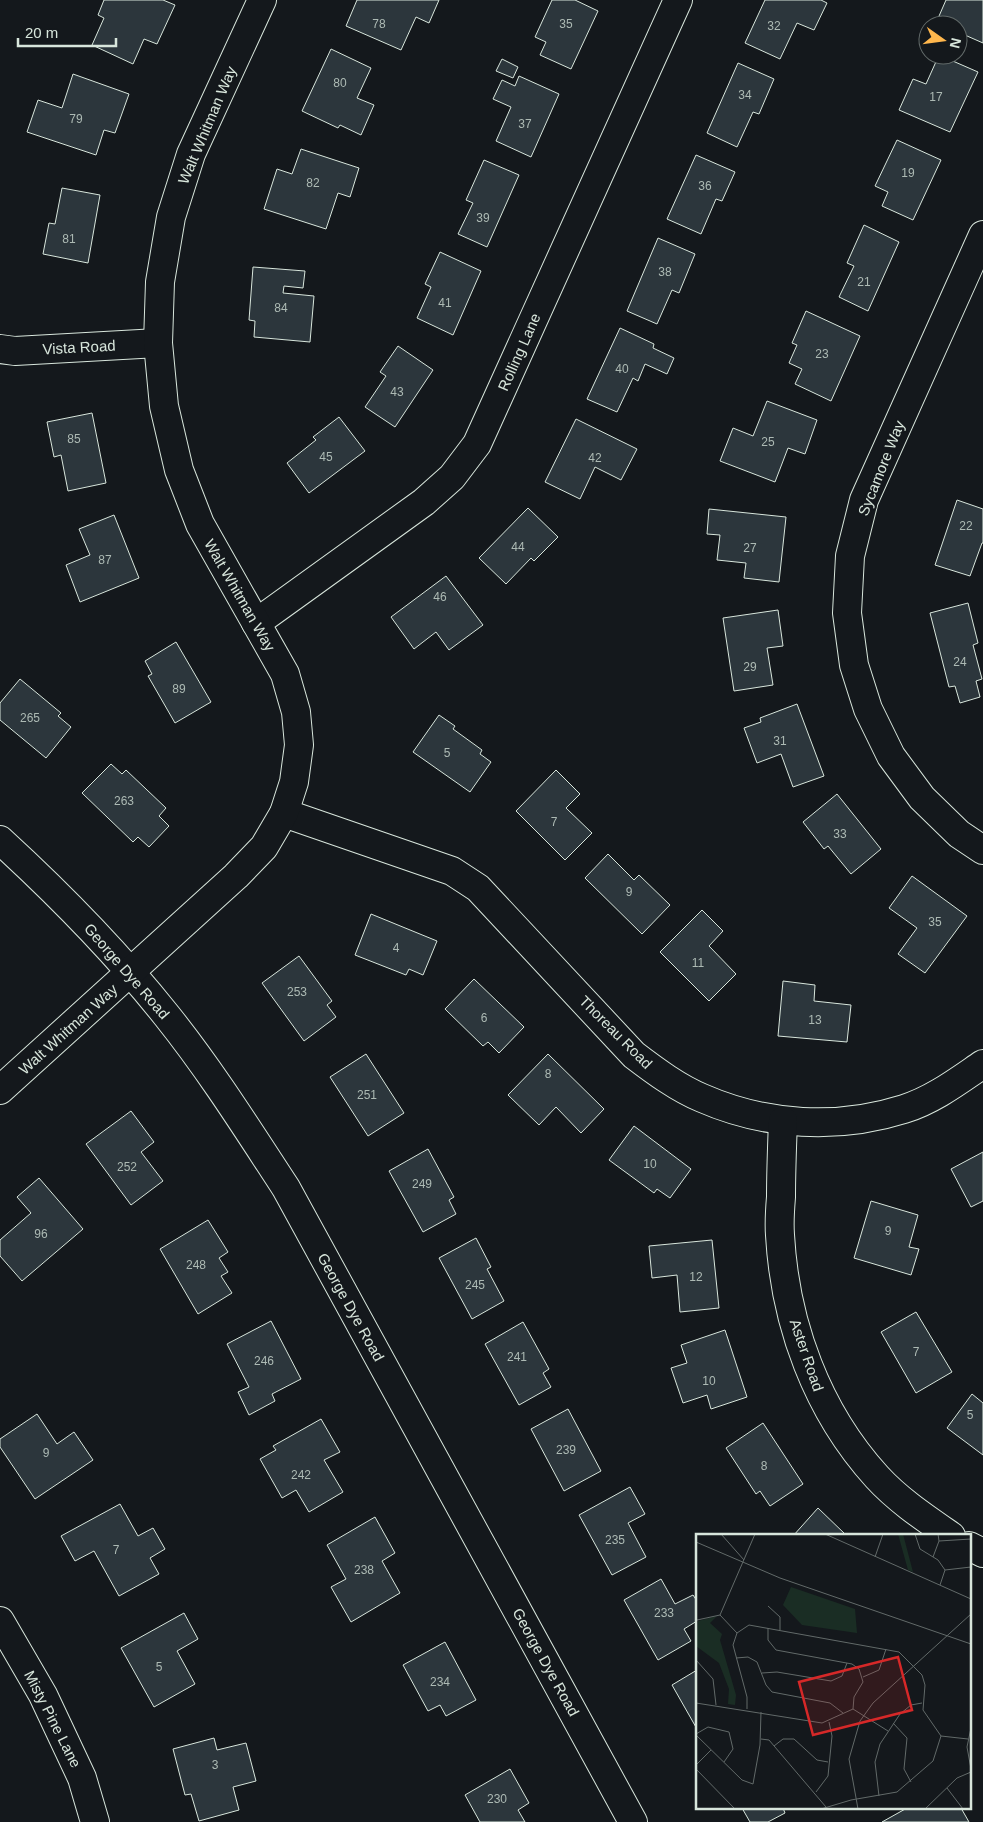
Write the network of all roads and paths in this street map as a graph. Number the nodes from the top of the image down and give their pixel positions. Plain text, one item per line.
1 (262, 0) edge
2 (678, 0) edge
3 (983, 235) edge
4 (158, 343) junction
5 (0, 349) edge
6 (256, 623) junction
7 (284, 813) junction
8 (0, 840) edge
9 (983, 850) edge
10 (130, 972) junction
11 (983, 1064) edge
12 (0, 1090) edge
13 (783, 1121) junction
14 (948, 1534) edge
15 (970, 1546) edge
16 (983, 1553) edge
17 (0, 1621) edge
18 (95, 1822) edge
19 (634, 1822) edge

1 - 4 street, Walt Whitman Way
2 - 6 street, Rolling Lane
3 - 9 street, Sycamore Way
4 - 5 street, Vista Road
4 - 6 street, Walt Whitman Way
6 - 7 street, Walt Whitman Way
7 - 10 street, Walt Whitman Way
7 - 13 street, Thoreau Road
8 - 10 street, George Dye Road
10 - 12 street, Walt Whitman Way
10 - 19 street, George Dye Road
11 - 13 street, Thoreau Road
13 - 14 street, Aster Road
15 - 16 street
17 - 18 street, Misty Pine Lane

